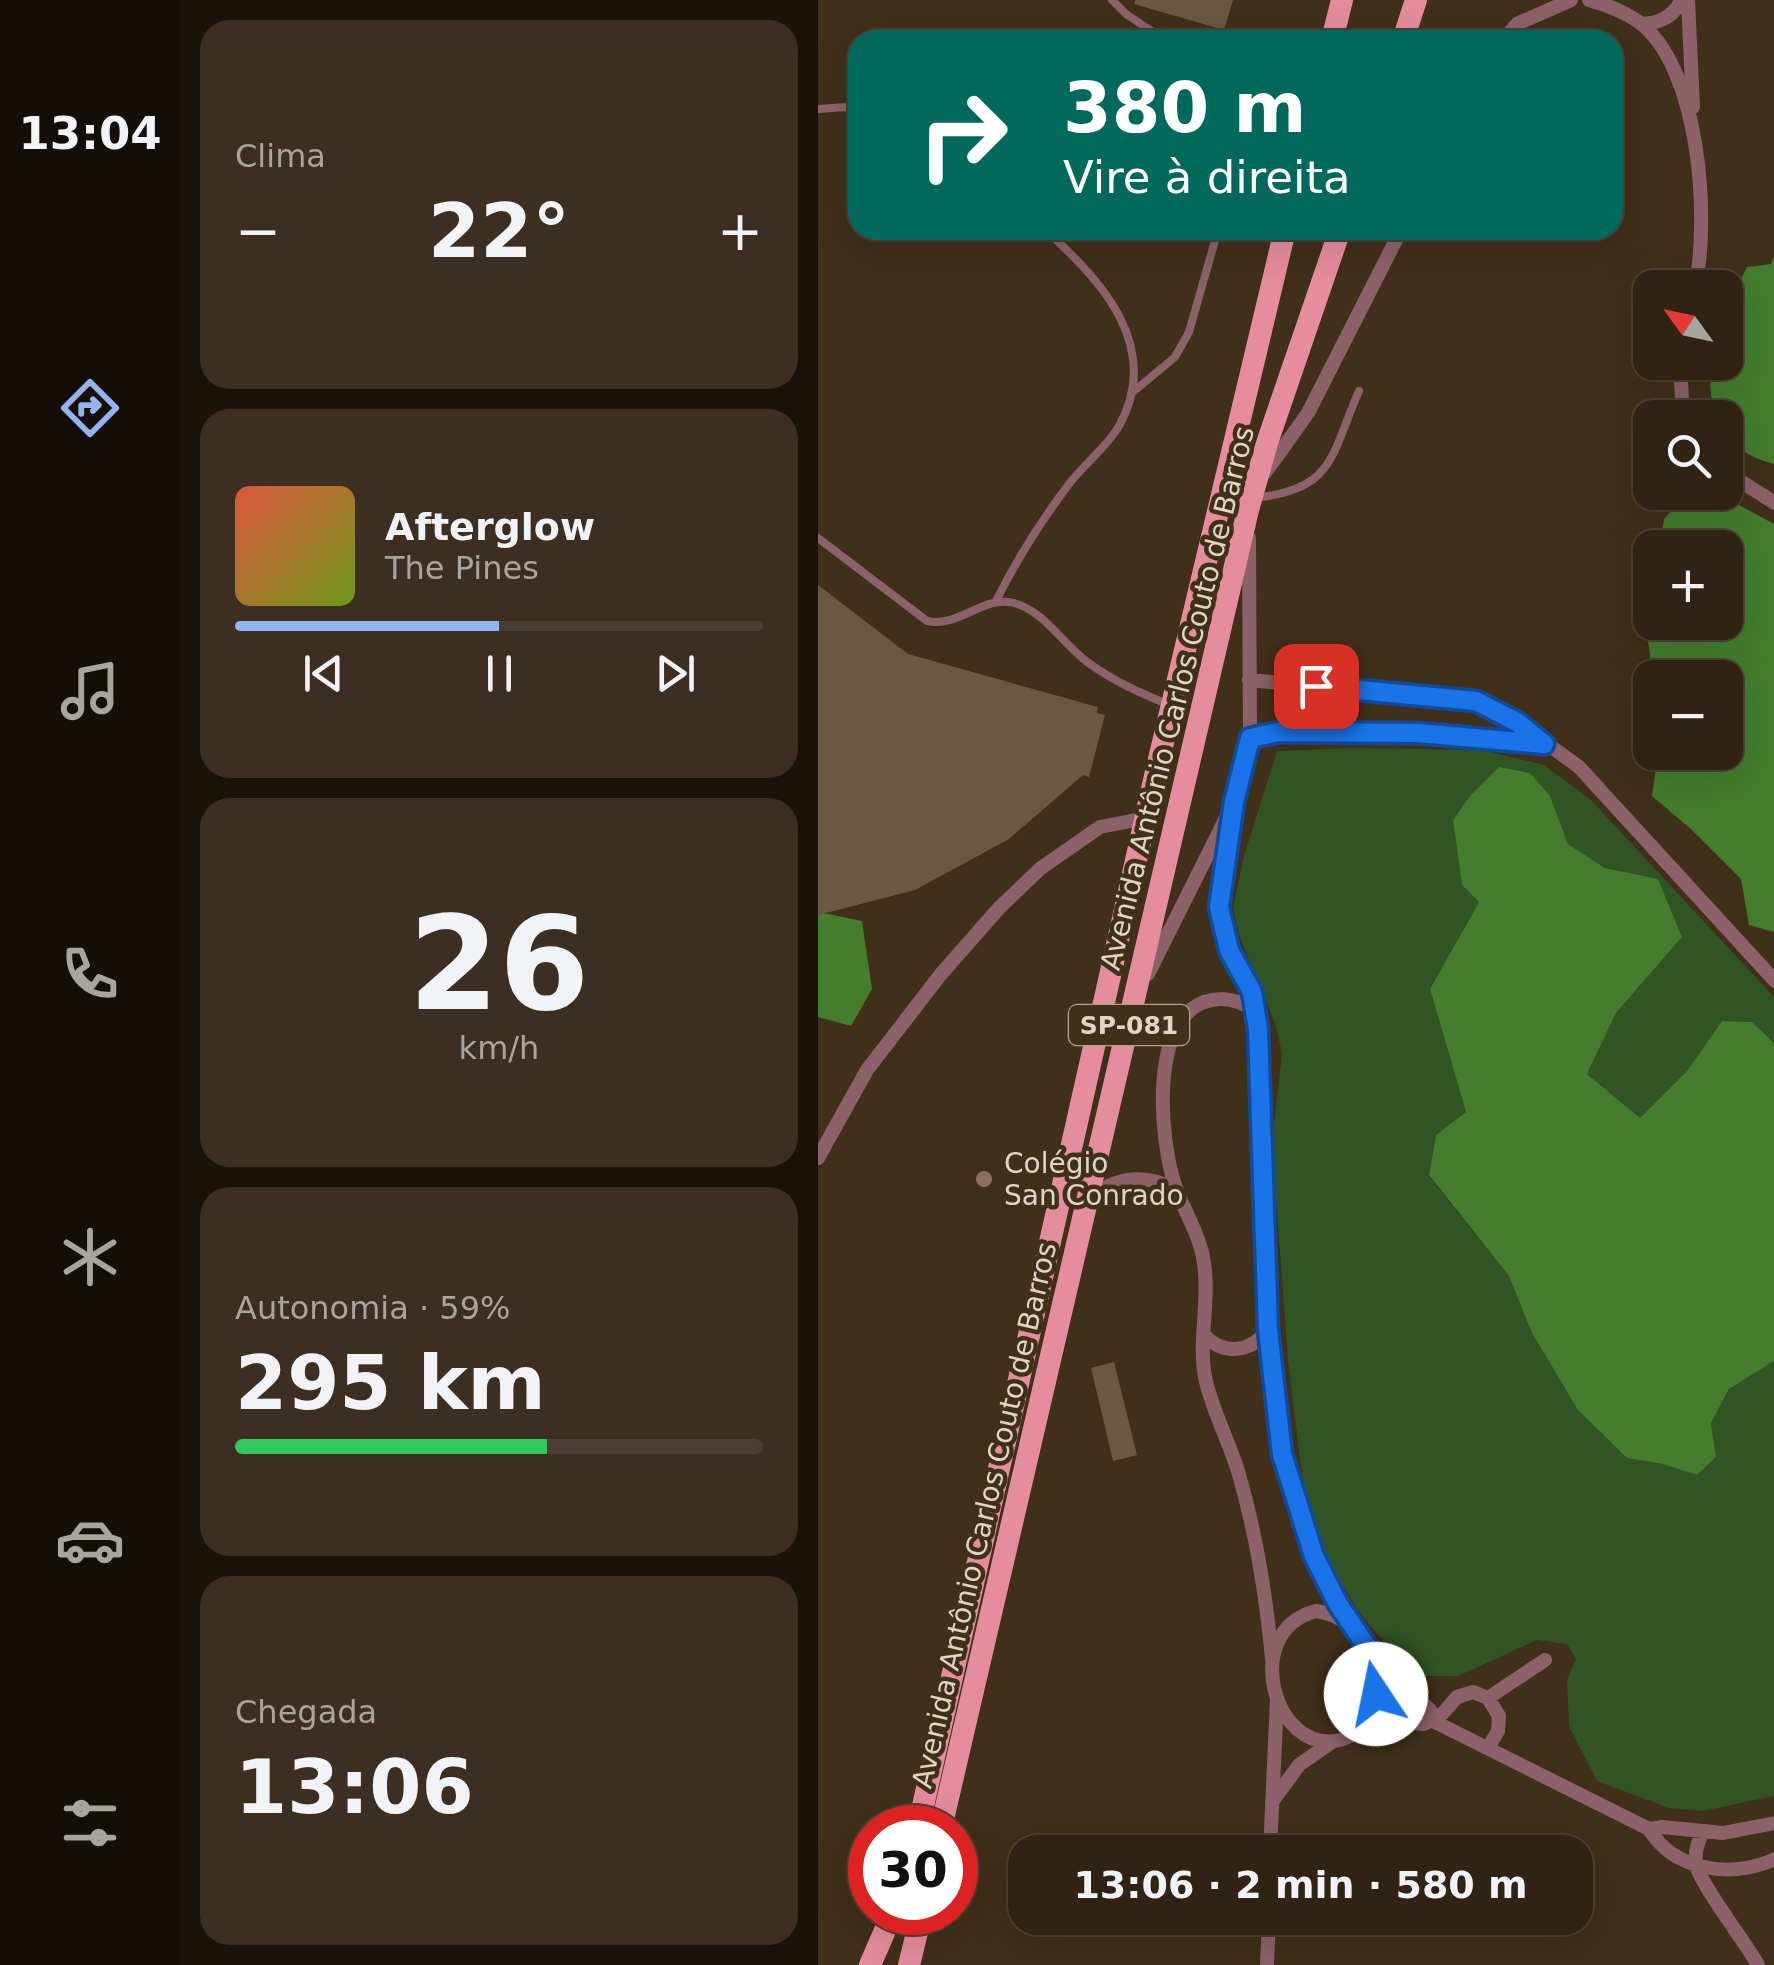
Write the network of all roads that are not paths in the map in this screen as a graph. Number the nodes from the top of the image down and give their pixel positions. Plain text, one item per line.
1 (1112, 0) edge
2 (1342, 0) edge
3 (1416, 0) edge
4 (1571, 0) edge
5 (1589, 0) edge
6 (1684, 0) edge
7 (1612, 3) edge
8 (1642, 24) junction
9 (1151, 30) edge
10 (1334, 30) edge
11 (1406, 30) edge
12 (1511, 30) edge
13 (818, 108) edge
14 (848, 108) edge
15 (1693, 122) junction
16 (1054, 240) edge
17 (1215, 240) edge
18 (1283, 240) edge
19 (1337, 240) edge
20 (1396, 240) edge
21 (1696, 270) edge
22 (1359, 391) dead end
23 (1133, 392) junction
24 (1743, 483) edge
25 (1750, 488) junction
26 (1774, 491) edge
27 (1252, 498) junction
28 (1774, 502) edge
29 (818, 538) edge
30 (996, 601) junction
31 (1249, 680) junction
32 (1349, 690) junction
33 (1172, 706) junction
34 (1346, 733) junction
35 (1250, 738) junction
36 (1544, 744) junction
37 (1234, 802) junction
38 (1146, 818) junction
39 (1774, 982) edge
40 (1133, 1006) junction
41 (1255, 1011) junction
42 (818, 1158) edge
43 (1176, 1190) junction
44 (1090, 1200) junction
45 (1268, 1330) junction
46 (1203, 1334) junction
47 (1348, 1622) junction
48 (1371, 1653) junction
49 (1272, 1658) junction
50 (1545, 1660) dead end
51 (1488, 1698) junction
52 (1277, 1699) junction
53 (1431, 1720) junction
54 (1361, 1728) junction
55 (1332, 1742) junction
56 (1488, 1748) junction
57 (1272, 1802) junction
58 (923, 1805) edge
59 (946, 1805) edge
60 (1774, 1823) edge
61 (1649, 1829) junction
62 (1702, 1833) junction
63 (1271, 1835) edge
64 (1774, 1859) edge
65 (1696, 1865) junction
66 (883, 1935) edge
67 (916, 1935) edge
68 (1269, 1935) edge
69 (870, 1965) edge
70 (909, 1965) edge
71 (1268, 1965) edge
72 (1758, 1965) edge

1 - 9 lane
2 - 10 main road
3 - 11 main road
4 - 12 street
5 - 7 street
6 - 8 street
6 - 15 street
7 - 8 street
8 - 15 street
13 - 14 lane
15 - 21 street
16 - 23 lane
17 - 23 lane
18 - 33 main road, Avenida Antônio Carlos Couto de Barros / SP-081
19 - 27 main road, Avenida Antônio Carlos Couto de Barros / SP-081
20 - 27 street
22 - 27 lane
23 - 30 lane
24 - 25 street
25 - 26 street
25 - 28 street
27 - 31 street
27 - 40 main road, Avenida Antônio Carlos Couto de Barros / SP-081
29 - 30 lane
30 - 33 lane
31 - 32 street
31 - 35 street
32 - 34 street
32 - 36 street
33 - 38 main road, Avenida Antônio Carlos Couto de Barros / SP-081
34 - 35 street
34 - 36 street
35 - 37 street
36 - 39 street
37 - 40 street
37 - 41 street
38 - 42 street
38 - 58 main road, Avenida Antônio Carlos Couto de Barros / SP-081
40 - 44 main road, Avenida Antônio Carlos Couto de Barros / SP-081
41 - 43 street
41 - 45 street
43 - 44 street
43 - 46 street
44 - 59 main road, Avenida Antônio Carlos Couto de Barros / SP-081
45 - 46 street
45 - 47 street
46 - 49 street
47 - 48 street
47 - 49 street
48 - 53 street
48 - 54 street
49 - 52 street
50 - 51 street
51 - 53 street
51 - 56 street
52 - 55 street
52 - 57 street
53 - 54 street
53 - 56 street
54 - 55 street
55 - 57 street
56 - 61 street
57 - 63 street
60 - 62 street
61 - 62 street
61 - 65 street
62 - 65 street
64 - 65 street
65 - 72 street
66 - 69 main road
67 - 70 main road
68 - 71 street

